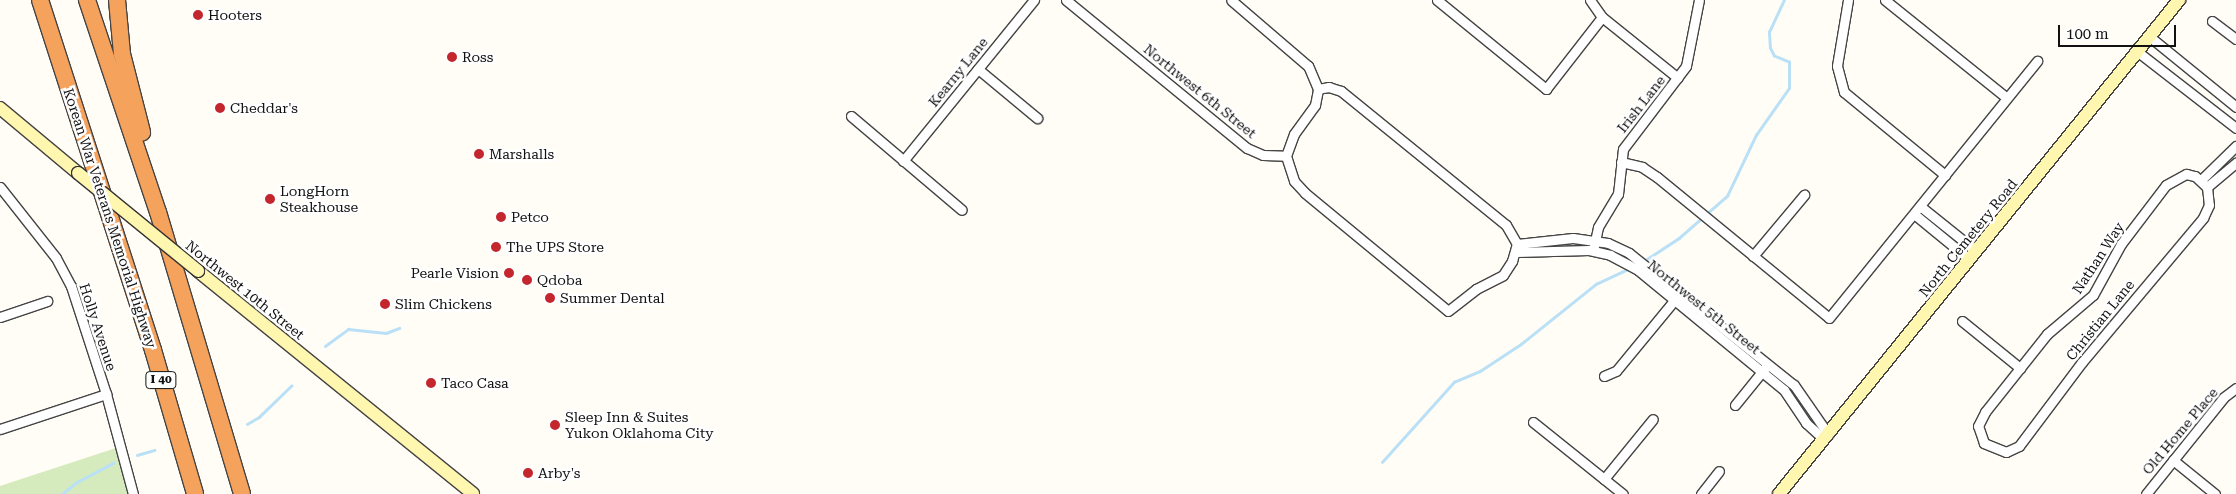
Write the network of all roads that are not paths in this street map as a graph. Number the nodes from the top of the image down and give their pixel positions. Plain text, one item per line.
1 (40, 0) edge
2 (87, 0) edge
3 (117, 0) edge
4 (1034, 0) edge
5 (1066, 0) edge
6 (1231, 0) edge
7 (1437, 0) edge
8 (1590, 0) edge
9 (1699, 0) edge
10 (1848, 0) edge
11 (1885, 0) edge
12 (2180, 0) edge
13 (1602, 17) junction
14 (2212, 21) dead end
15 (2150, 37) junction
16 (2236, 40) edge
17 (2138, 52) junction
18 (2037, 61) dead end
19 (978, 69) junction
20 (1678, 78) junction
21 (1318, 89) junction
22 (2007, 98) junction
23 (2236, 107) edge
24 (0, 109) edge
25 (851, 116) dead end
26 (1037, 118) dead end
27 (2236, 128) edge
28 (2236, 146) edge
29 (1286, 156) junction
30 (903, 161) junction
31 (1621, 162) junction
32 (2236, 162) edge
33 (1945, 175) junction
34 (2204, 184) junction
35 (0, 187) edge
36 (1804, 195) dead end
37 (1920, 206) junction
38 (962, 210) dead end
39 (158, 212) junction
40 (1914, 214) junction
41 (1594, 241) junction
42 (1517, 248) junction
43 (1594, 252) junction
44 (1973, 255) junction
45 (1753, 256) junction
46 (1678, 296) junction
47 (47, 301) dead end
48 (0, 316) edge
49 (1962, 321) dead end
50 (1765, 368) junction
51 (2020, 368) junction
52 (1604, 376) dead end
53 (2236, 388) edge
54 (106, 394) junction
55 (1735, 404) dead end
56 (1653, 418) dead end
57 (1533, 422) dead end
58 (0, 429) edge
59 (1826, 436) junction
60 (1993, 448) joint
61 (2173, 460) junction
62 (1719, 472) dead end
63 (1604, 479) junction
64 (133, 494) edge
65 (195, 494) edge
66 (242, 494) edge
67 (472, 494) edge
68 (1622, 494) edge
69 (1701, 494) edge
70 (1780, 494) edge
71 (2146, 494) edge
72 (2215, 494) edge

1 - 65 highway, Korean War Veterans Memorial Highway / I 40
2 - 39 highway
3 - 39 highway
4 - 19 street, Kearny Lane
5 - 29 street, Northwest 6th Street
6 - 21 street
7 - 13 street
8 - 13 street
9 - 20 street, Irish Lane
10 - 33 street
11 - 22 street
12 - 15 street, North Cemetery Road
13 - 20 street
14 - 16 street
15 - 17 street, North Cemetery Road
15 - 23 street
17 - 27 street
17 - 44 street, North Cemetery Road
18 - 22 street
19 - 26 street
19 - 30 street, Kearny Lane
20 - 31 street, Irish Lane
21 - 29 street
21 - 42 street
22 - 33 street
24 - 67 street, Northwest 10th Street, bridge
25 - 30 street
28 - 34 street
29 - 42 street
30 - 38 street
31 - 41 street, Irish Lane
31 - 45 street
32 - 34 street
33 - 37 street
34 - 51 street, Nathan Way
34 - 60 street, Christian Lane
35 - 54 street, Holly Avenue
36 - 45 street
37 - 40 street
37 - 44 street
39 - 66 highway
40 - 44 street
40 - 45 street
41 - 42 street, Northwest 5th Street
41 - 43 street, Irish Lane
41 - 46 street, Northwest 5th Street
42 - 43 street, Northwest 5th Street
43 - 46 street, Northwest 5th Street
44 - 59 street, North Cemetery Road
46 - 50 street, Northwest 5th Street
46 - 52 street
47 - 48 street
49 - 51 street
50 - 55 street
50 - 59 street, Northwest 5th Street
51 - 60 street, Nathan Way
53 - 61 street, Old Home Place
54 - 58 street
54 - 64 street, Holly Avenue
56 - 63 street
57 - 63 street
59 - 70 street, North Cemetery Road
61 - 71 street, Old Home Place
61 - 72 street
62 - 69 street
63 - 68 street

